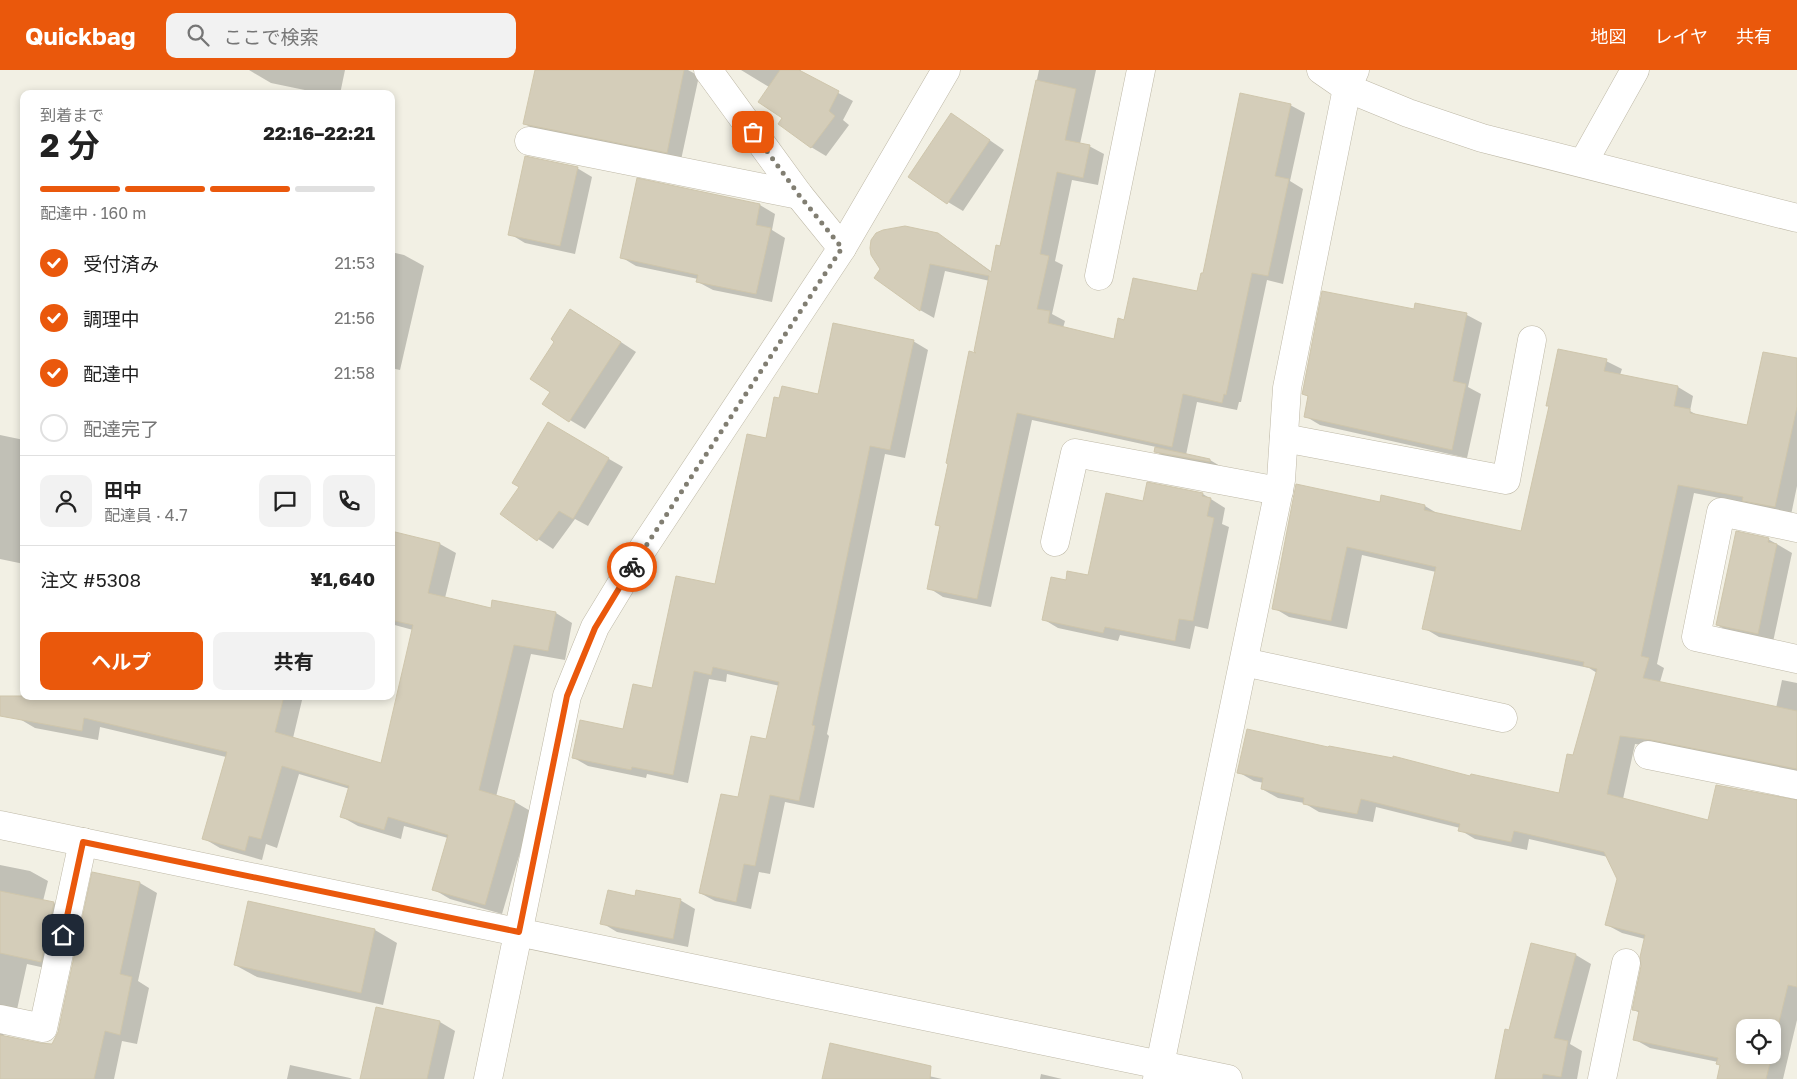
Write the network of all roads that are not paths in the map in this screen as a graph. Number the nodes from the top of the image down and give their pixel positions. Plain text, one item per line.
1 (708, 70) edge
2 (946, 70) edge
3 (1142, 70) edge
4 (1321, 70) edge
5 (1635, 70) edge
6 (1351, 79) edge
7 (529, 142) dead end
8 (1583, 163) junction
9 (799, 195) junction
10 (1797, 218) edge
11 (842, 248) junction
12 (1100, 276) dead end
13 (1532, 340) dead end
14 (1284, 438) junction
15 (1279, 491) junction
16 (1797, 528) edge
17 (1055, 542) dead end
18 (1797, 660) edge
19 (1244, 662) junction
20 (1503, 718) dead end
21 (1648, 755) dead end
22 (1797, 786) edge
23 (0, 825) edge
24 (83, 842) junction
25 (519, 932) junction
26 (1626, 963) dead end
27 (0, 1019) edge
28 (1159, 1072) edge
29 (488, 1079) edge
30 (1228, 1079) edge
31 (1602, 1079) edge

1 - 9 street
2 - 11 street
3 - 12 street
4 - 6 street
5 - 8 street
6 - 8 street
6 - 14 street
7 - 9 street
8 - 10 street
9 - 11 street
11 - 25 street
13 - 14 street
14 - 15 street
15 - 17 street
15 - 19 street
16 - 18 street
19 - 20 street
19 - 28 street
21 - 22 street
23 - 24 street
24 - 25 street
24 - 27 street
25 - 28 street
25 - 29 street
26 - 31 street
28 - 30 street

